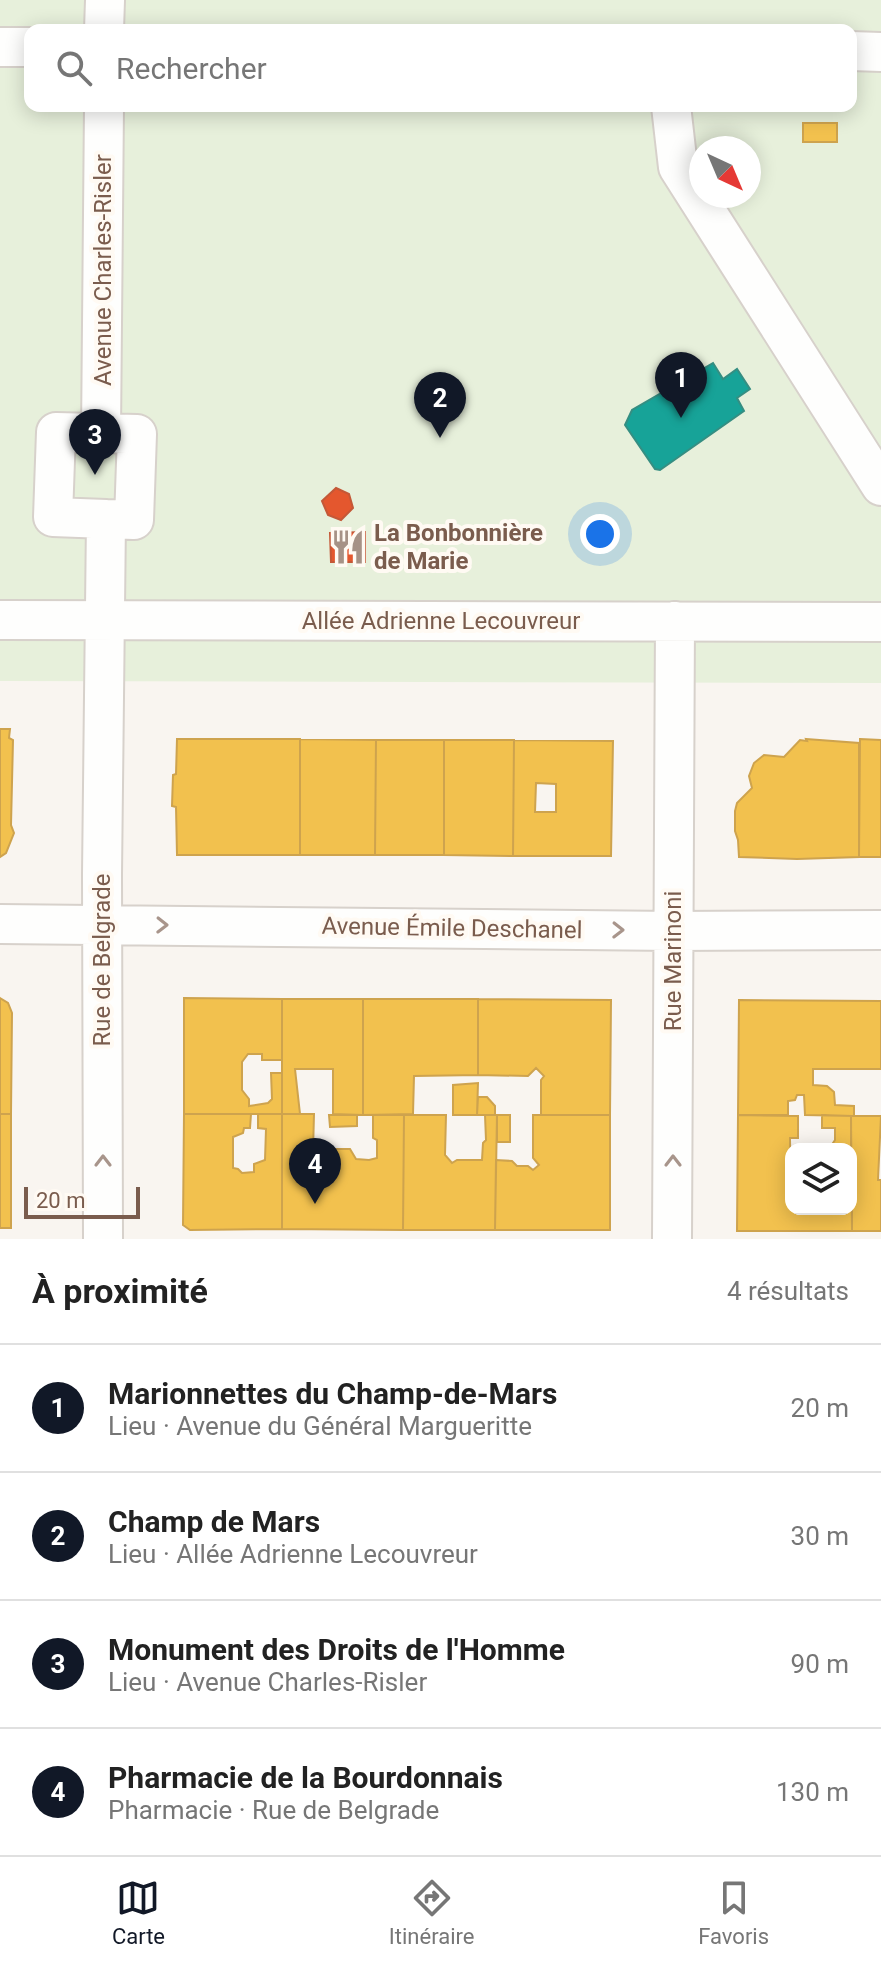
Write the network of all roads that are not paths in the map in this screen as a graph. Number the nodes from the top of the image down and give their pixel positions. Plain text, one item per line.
1 (105, 0) edge
2 (104, 24) edge
3 (0, 47) edge
4 (24, 47) edge
5 (857, 51) edge
6 (881, 52) edge
7 (104, 112) edge
8 (672, 112) edge
9 (101, 433) junction
10 (881, 486) edge
11 (106, 519) junction
12 (0, 620) edge
13 (105, 620) junction
14 (675, 621) junction
15 (881, 622) edge
16 (102, 924) junction
17 (6, 925) edge
18 (881, 930) edge
19 (673, 931) junction
20 (103, 1239) edge
21 (672, 1239) edge

1 - 2 street
3 - 4 street
5 - 6 street
7 - 9 street, Avenue Charles-Risler
8 - 10 street
9 - 11 street
9 - 11 street
11 - 13 street
12 - 13 street, Allée Adrienne Lecouvreur
13 - 14 street, Allée Adrienne Lecouvreur
13 - 16 street, Rue de Belgrade
14 - 15 street, Allée Adrienne Lecouvreur
14 - 19 street, Rue Marinoni
16 - 17 street, Avenue Émile Deschanel
16 -> 19 street, Avenue Émile Deschanel
20 -> 16 street, Rue de Belgrade
18 - 19 street, Avenue Émile Deschanel
21 -> 19 street, Rue Marinoni

